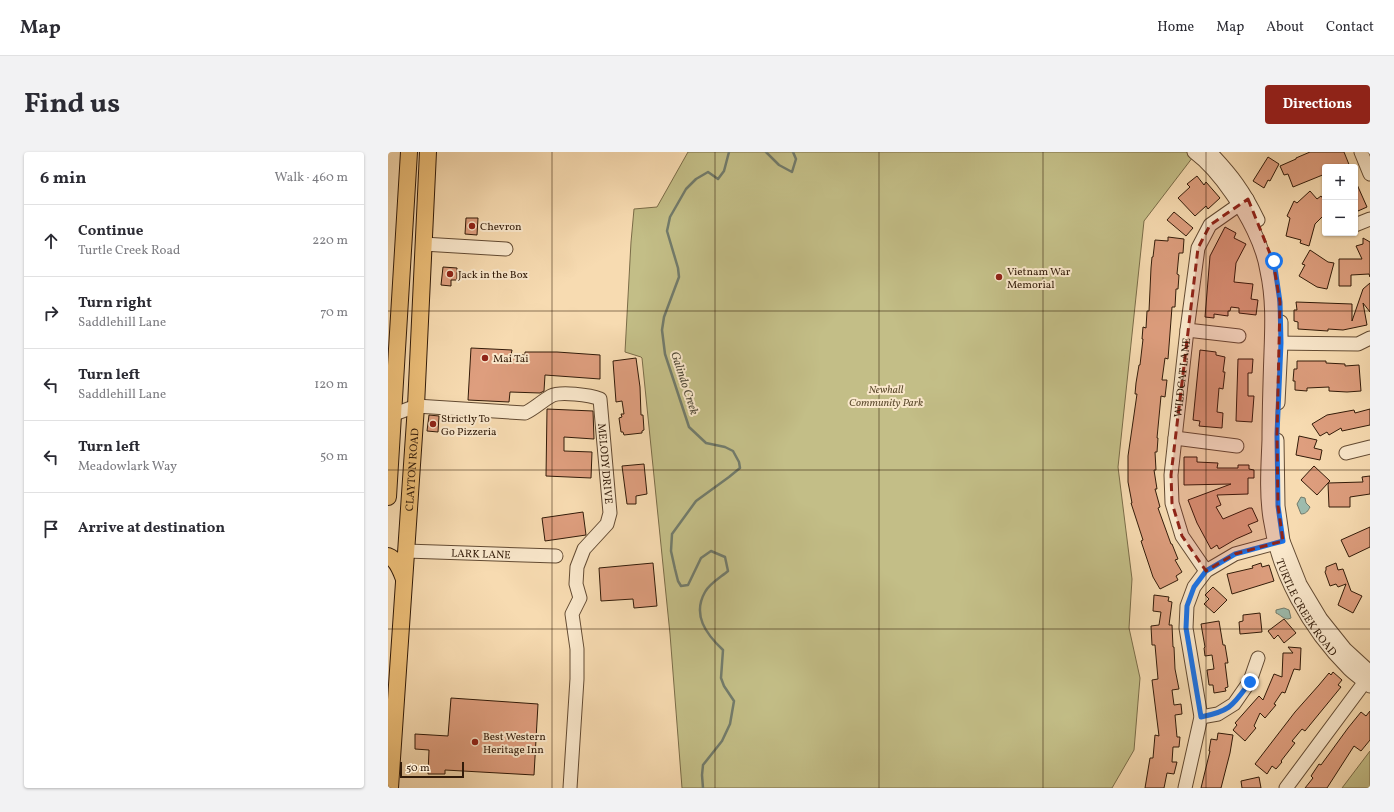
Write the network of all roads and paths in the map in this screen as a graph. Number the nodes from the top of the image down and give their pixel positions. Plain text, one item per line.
1 (409, 152) edge
2 (428, 152) edge
3 (1194, 152) edge
4 (1210, 152) edge
5 (1361, 152) edge
6 (1370, 174) edge
7 (1244, 201) junction
8 (1370, 219) edge
9 (1358, 225) edge
10 (423, 244) junction
11 (506, 249) dead end
12 (1187, 330) junction
13 (1239, 336) dead end
14 (1370, 338) edge
15 (1276, 343) junction
16 (391, 393) edge
17 (416, 406) junction
18 (390, 414) edge
19 (1175, 438) junction
20 (1237, 446) dead end
21 (1370, 447) edge
22 (1346, 453) dead end
23 (388, 497) edge
24 (1279, 542) junction
25 (406, 551) junction
26 (388, 556) edge
27 (556, 556) dead end
28 (1206, 571) junction
29 (404, 578) junction
30 (394, 644) edge
31 (1258, 658) dead end
32 (1369, 680) edge
33 (1201, 717) junction
34 (390, 788) edge
35 (570, 788) edge
36 (1185, 788) edge
37 (1286, 788) edge

1 - 16 main road, CLAYTON ROAD
2 - 10 main road, CLAYTON ROAD
3 - 7 street, TURTLE CREEK ROAD
4 - 7 street, TURTLE CREEK ROAD
5 - 6 street
7 - 12 street, WILDCAT LANE
7 - 15 street, TURTLE CREEK ROAD
8 - 9 street
10 - 11 street
10 - 17 main road, CLAYTON ROAD
12 - 13 street
12 - 19 street, WILDCAT LANE
14 - 15 street
15 - 24 street, TURTLE CREEK ROAD
16 - 17 street
16 - 18 main road, CLAYTON ROAD
17 - 18 street
17 - 25 main road, CLAYTON ROAD
17 - 35 street, MELODY DRIVE
18 - 23 main road, CLAYTON ROAD
19 - 20 street
19 - 28 street, WILDCAT LANE
21 - 22 street
24 - 28 street
24 - 32 street, TURTLE CREEK ROAD
25 - 27 street, LARK LANE
25 - 29 main road, CLAYTON ROAD
26 - 29 main road
28 - 33 street
29 - 30 main road, CLAYTON ROAD
30 - 34 main road, CLAYTON ROAD
31 - 33 street
32 - 37 street
33 - 36 street

